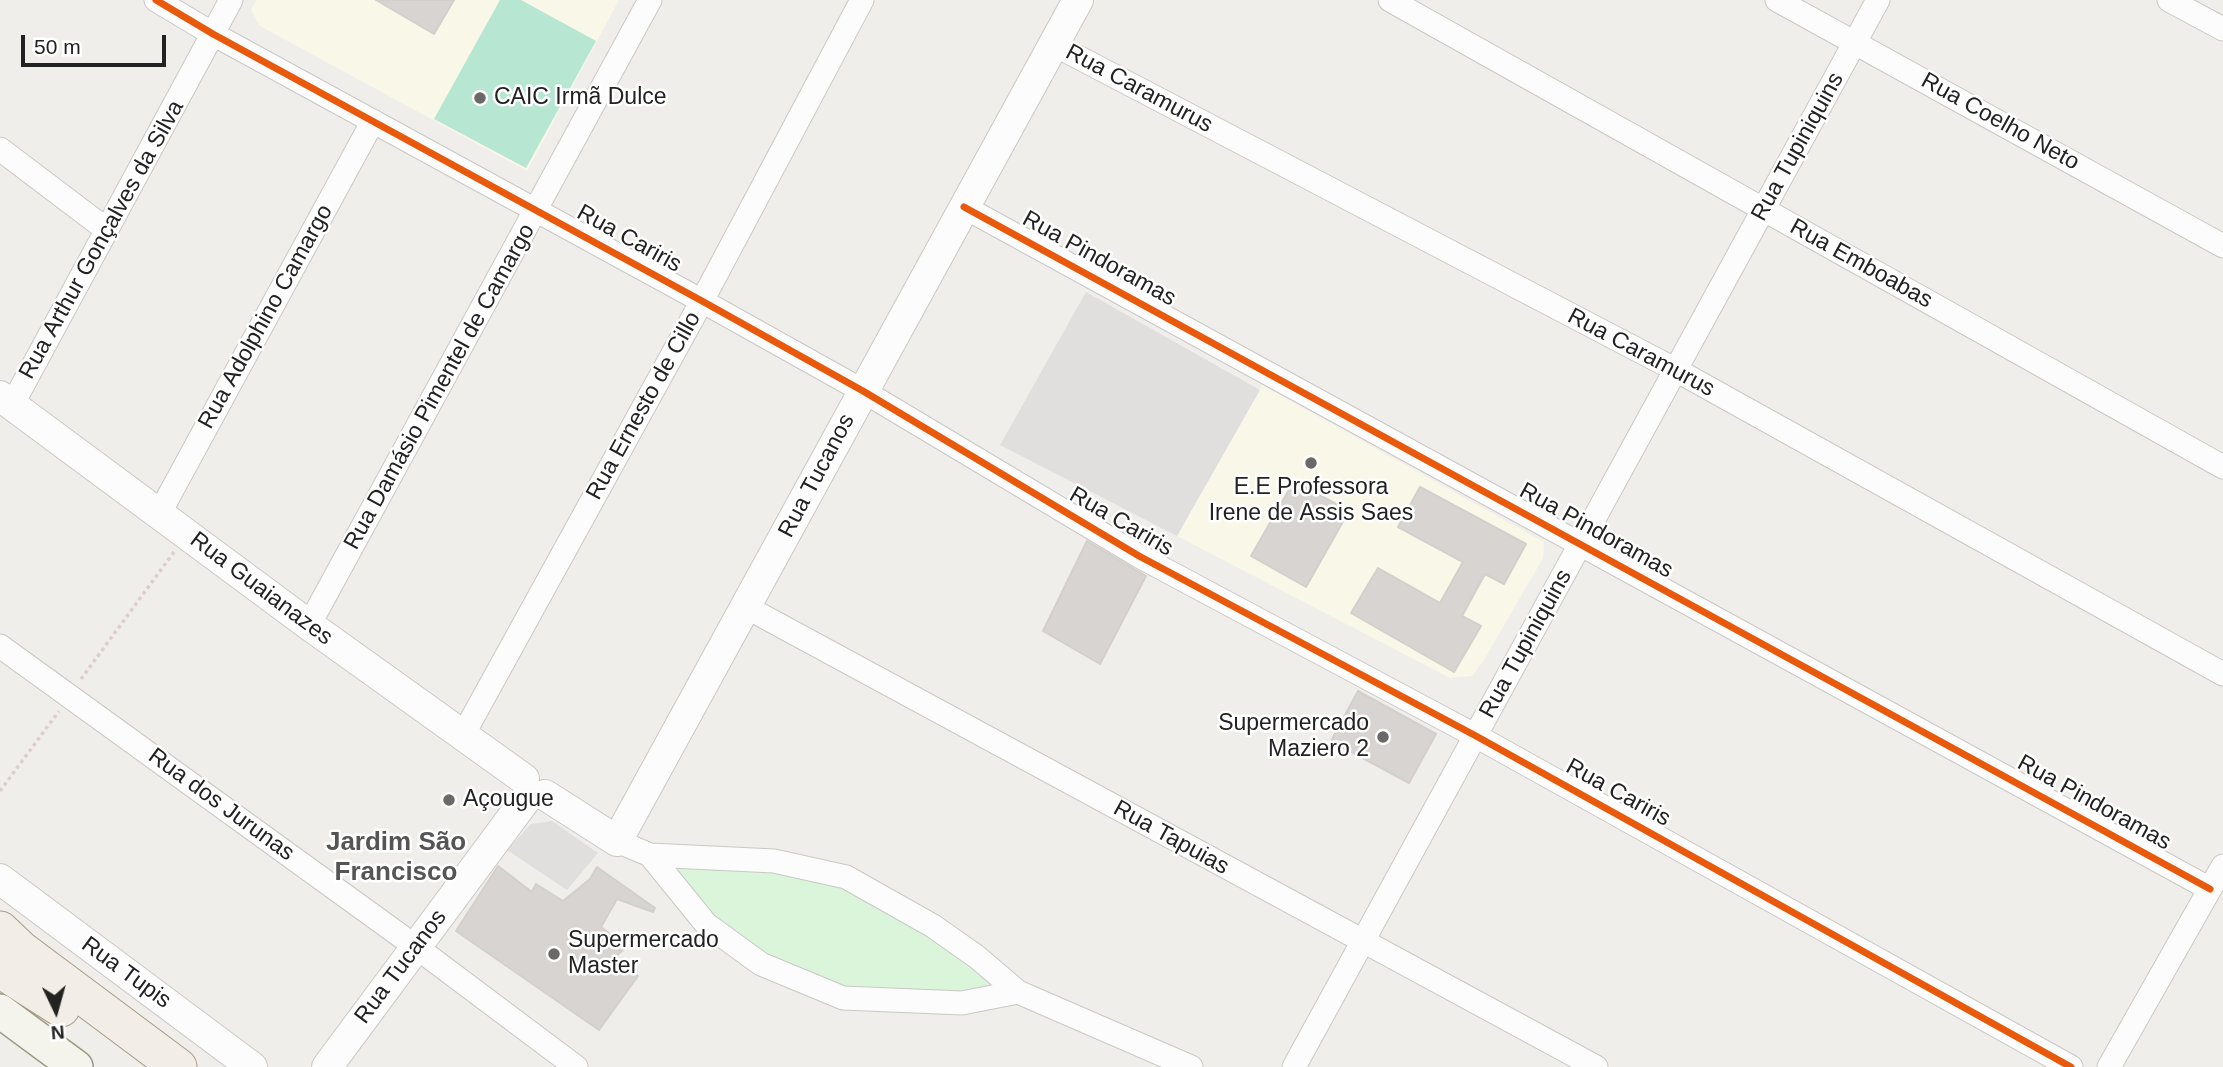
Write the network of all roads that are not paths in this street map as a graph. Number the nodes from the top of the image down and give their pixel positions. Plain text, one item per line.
1 (156, 0) edge
2 (231, 0) edge
3 (650, 0) edge
4 (862, 0) edge
5 (1078, 0) edge
6 (1390, 0) edge
7 (1777, 0) edge
8 (1878, 0) edge
9 (2169, 0) edge
10 (2223, 29) edge
11 (213, 34) junction
12 (1855, 42) junction
13 (1053, 44) junction
14 (373, 121) junction
15 (0, 149) edge
16 (964, 207) junction
17 (1764, 209) junction
18 (537, 211) junction
19 (107, 230) junction
20 (2223, 246) edge
21 (702, 301) junction
22 (1676, 370) junction
23 (863, 391) junction
24 (6, 400) edge
25 (2223, 467) edge
26 (159, 514) junction
27 (1580, 544) junction
28 (746, 607) junction
29 (309, 625) junction
30 (0, 646) edge
31 (2223, 674) edge
32 (463, 735) junction
33 (1476, 736) junction
34 (532, 791) junction
35 (617, 841) junction
36 (650, 855) junction
37 (2223, 866) edge
38 (0, 878) edge
39 (2210, 889) junction
40 (0, 930) edge
41 (1362, 942) junction
42 (416, 947) junction
43 (0, 969) edge
44 (1018, 992) junction
45 (0, 1011) edge
46 (76, 1067) edge
47 (144, 1067) edge
48 (178, 1067) edge
49 (252, 1067) edge
50 (327, 1067) edge
51 (576, 1067) edge
52 (1191, 1067) edge
53 (1294, 1067) edge
54 (1596, 1067) edge
55 (2071, 1067) edge
56 (2109, 1067) edge

1 - 11 street, Rua Cariris
2 - 11 street, Rua Arthur Gonçalves da Silva
3 - 18 street, Rua Damásio Pimentel de Camargo
4 - 21 street, Rua Ernesto de Cillo
5 - 13 street, Rua Tucanos
6 - 17 street, Rua Emboabas
7 - 12 street, Rua Coelho Neto
8 - 12 street, Rua Tupiniquins
9 - 10 street
11 - 14 street, Rua Cariris
11 - 19 street, Rua Arthur Gonçalves da Silva
12 - 17 street, Rua Tupiniquins
12 - 20 street, Rua Coelho Neto
13 - 16 street, Rua Tucanos
13 - 22 street, Rua Caramurus
14 - 18 street, Rua Cariris
14 - 26 street, Rua Adolphino Camargo
15 - 19 street
16 - 23 street, Rua Tucanos
16 - 27 street, Rua Pindoramas
17 - 22 street, Rua Tupiniquins
17 - 25 street, Rua Emboabas
18 - 21 street, Rua Cariris
18 - 29 street, Rua Damásio Pimentel de Camargo
19 - 24 street, Rua Arthur Gonçalves da Silva
21 - 23 street, Rua Cariris
21 - 32 street, Rua Ernesto de Cillo
22 - 27 street, Rua Tupiniquins
22 - 31 street, Rua Caramurus
23 - 28 street, Rua Tucanos
23 - 33 street, Rua Cariris
24 - 26 street, Rua Guaianazes
26 - 29 street, Rua Guaianazes
27 - 33 street, Rua Tupiniquins
27 - 39 street, Rua Pindoramas
28 - 35 street, Rua Tucanos
28 - 41 street, Rua Tapuias
29 - 32 street, Rua Guaianazes
30 - 42 street, Rua dos Jurunas
32 - 34 street, Rua Guaianazes
33 - 41 street, Rua Tupiniquins
33 - 55 street, Rua Cariris
34 - 35 street
34 - 42 street, Rua Tucanos
35 - 36 street
36 - 44 street
36 - 44 street
37 - 39 street
38 - 49 street, Rua Tupis
39 - 56 street
40 - 48 main road
41 - 53 street, Rua Tupiniquins
41 - 54 street, Rua Tapuias
42 - 50 street, Rua Tucanos
42 - 51 street, Rua dos Jurunas
43 - 47 main road
44 - 52 street
45 - 46 main road

